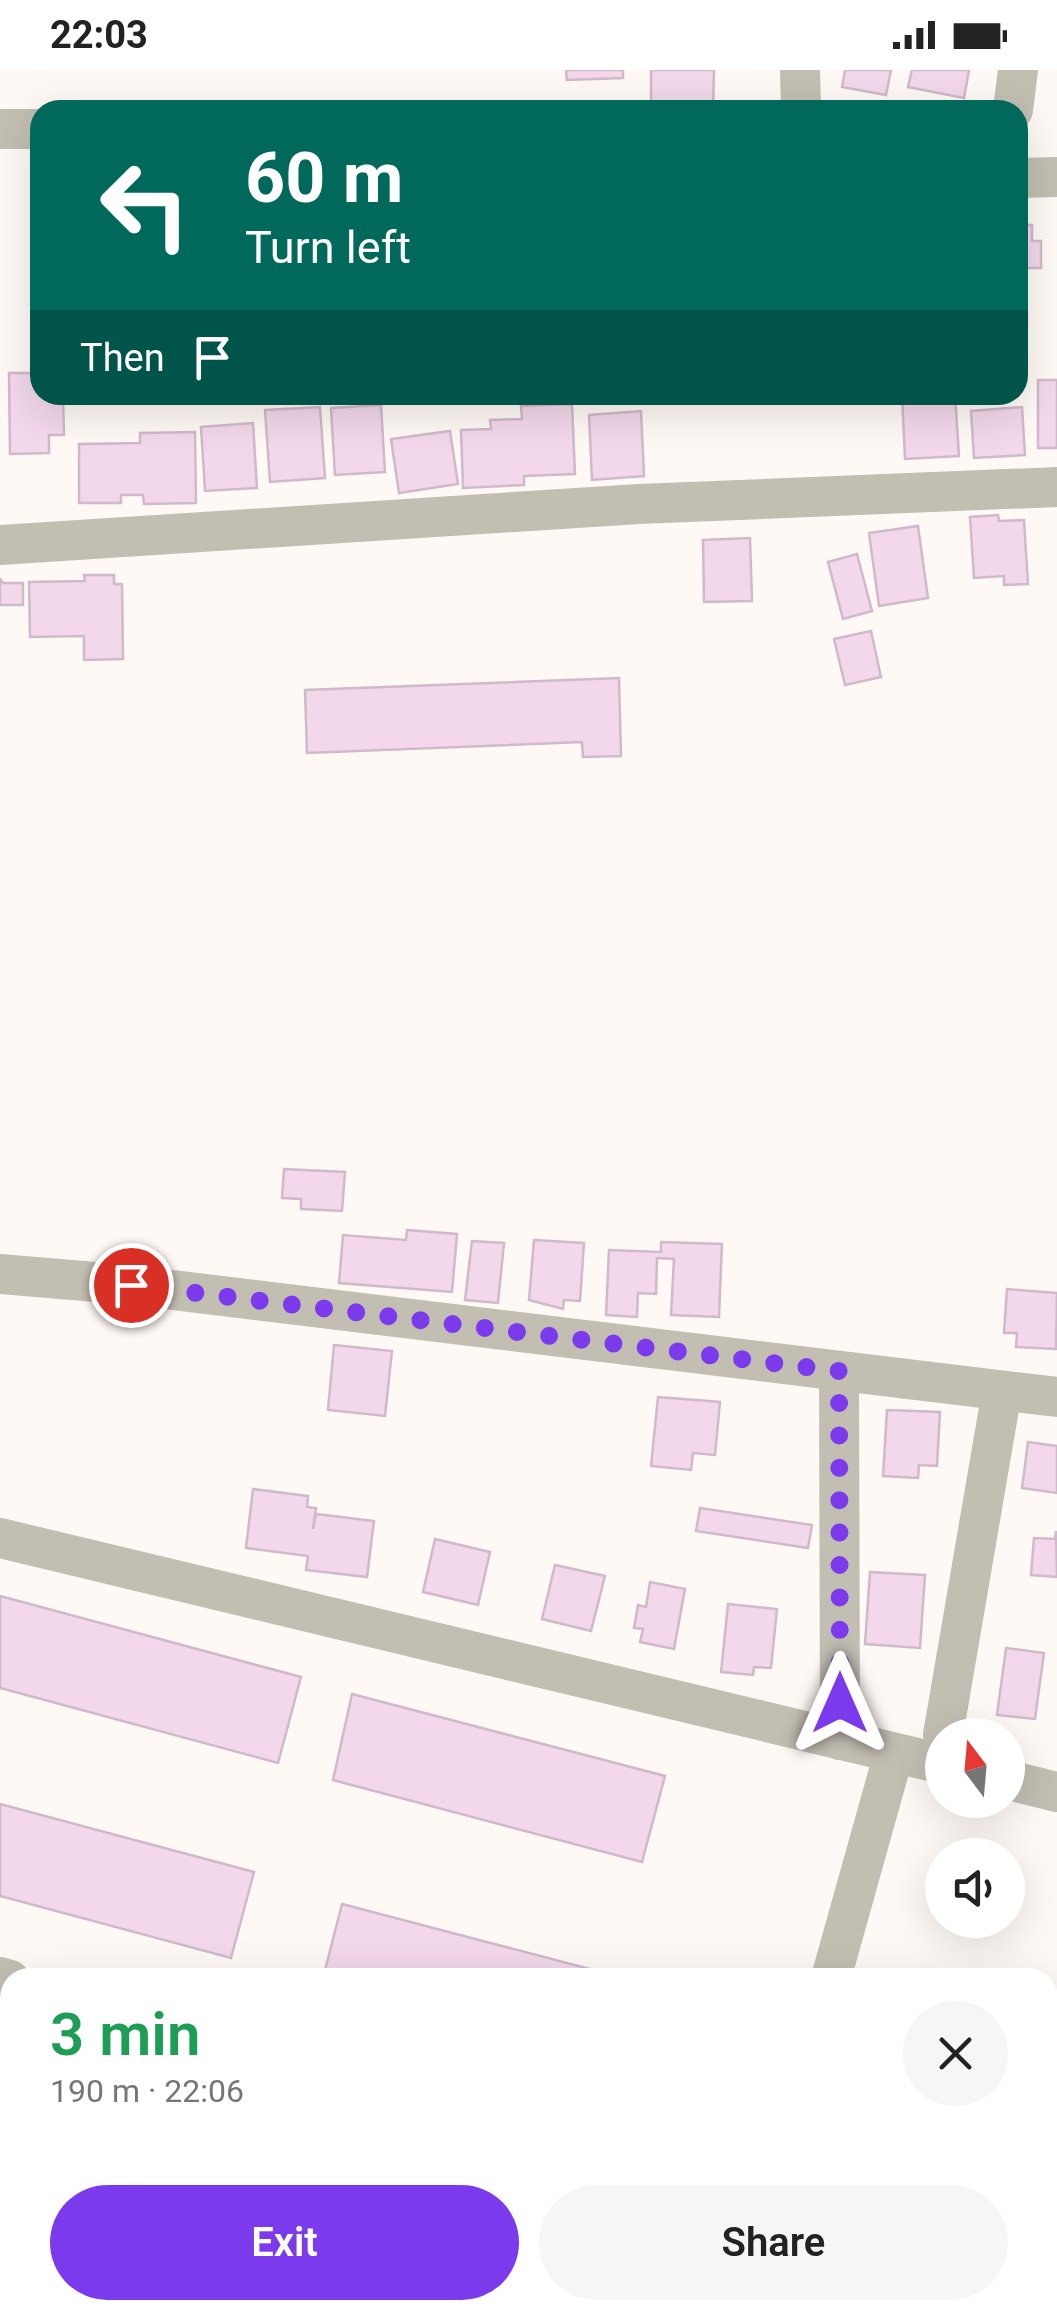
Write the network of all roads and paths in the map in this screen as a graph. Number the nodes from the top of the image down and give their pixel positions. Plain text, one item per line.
1 (800, 70) edge
2 (1018, 70) edge
3 (800, 100) edge
4 (1014, 100) edge
5 (0, 129) edge
6 (30, 129) edge
7 (1028, 178) edge
8 (1057, 178) edge
9 (1057, 487) edge
10 (0, 545) edge
11 (0, 1274) edge
12 (839, 1371) junction
13 (1002, 1391) junction
14 (1057, 1397) edge
15 (0, 1538) edge
16 (947, 1718) edge
17 (840, 1740) junction
18 (925, 1751) edge
19 (894, 1753) junction
20 (1025, 1784) edge
21 (1057, 1792) edge
22 (834, 1968) edge

1 - 3 street
2 - 4 street
5 - 6 street
7 - 8 street
9 - 10 street
11 - 12 street
12 - 13 street
12 - 17 street
13 - 14 street
13 - 16 street
15 - 17 street
17 - 19 street
18 - 19 street
19 - 22 street
20 - 21 street

